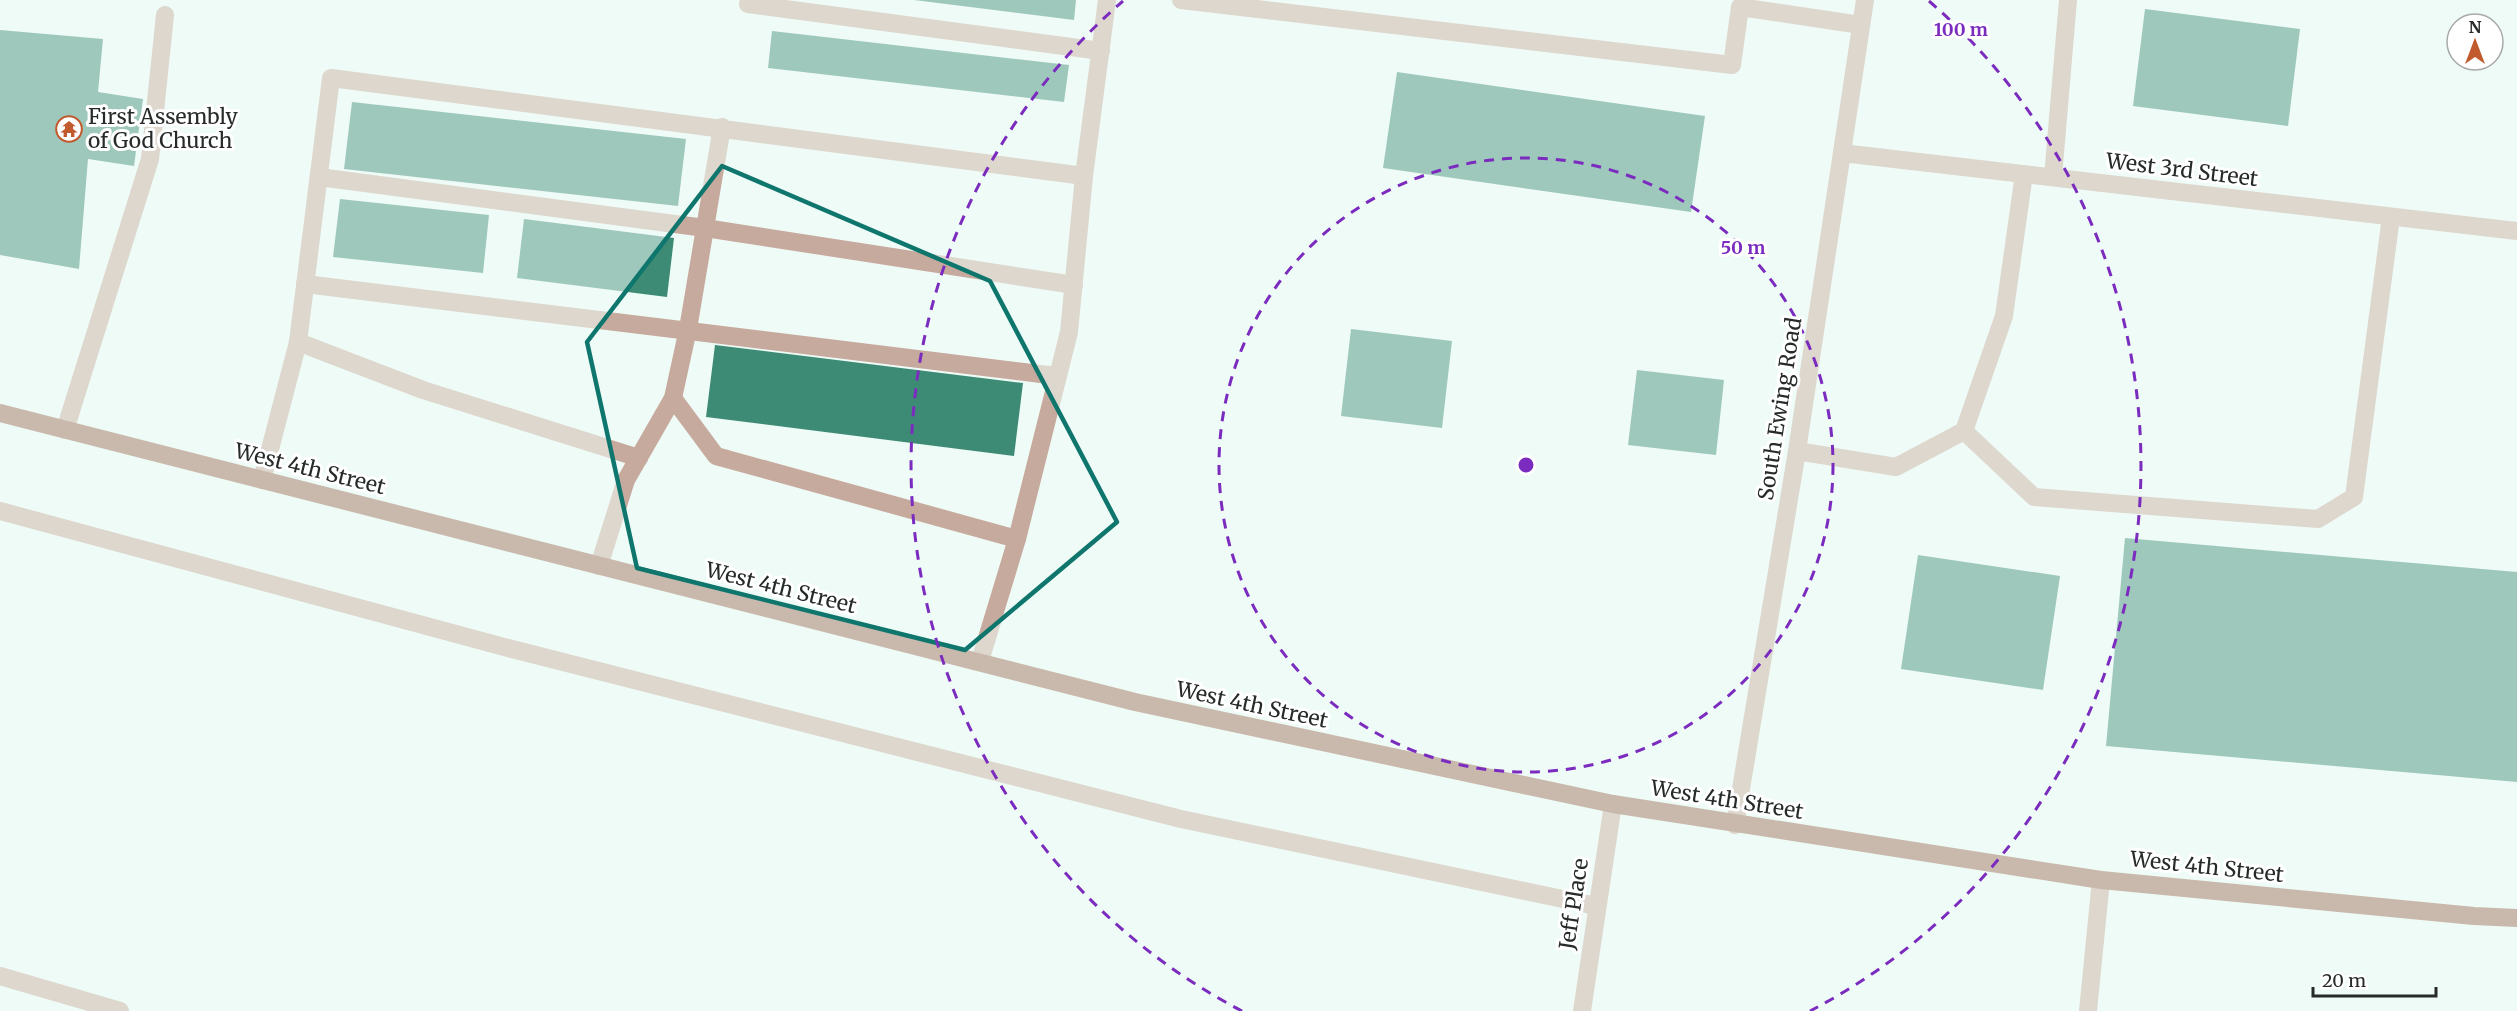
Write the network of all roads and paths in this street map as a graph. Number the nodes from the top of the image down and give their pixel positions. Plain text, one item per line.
1 (749, 0) edge
2 (1107, 0) edge
3 (1181, 0) edge
4 (1865, 0) edge
5 (2068, 0) edge
6 (1741, 3) edge
7 (165, 15) dead end
8 (1861, 25) junction
9 (1101, 51) junction
10 (722, 127) junction
11 (1842, 153) junction
12 (2024, 174) junction
13 (319, 177) junction
14 (1084, 177) junction
15 (2053, 177) junction
16 (2391, 217) junction
17 (705, 228) junction
18 (2517, 231) edge
19 (305, 284) junction
20 (1074, 285) junction
21 (688, 329) junction
22 (298, 342) junction
23 (1057, 376) junction
24 (673, 398) junction
25 (0, 413) edge
26 (65, 430) junction
27 (1964, 431) junction
28 (1797, 451) junction
29 (639, 458) junction
30 (262, 480) junction
31 (0, 512) edge
32 (1017, 539) junction
33 (599, 566) junction
34 (980, 661) junction
35 (1613, 804) junction
36 (1735, 825) junction
37 (2101, 880) junction
38 (1596, 906) junction
39 (2517, 918) edge
40 (0, 976) edge
41 (120, 1011) edge
42 (1582, 1011) edge
43 (2088, 1011) edge

1 - 9 street
2 - 9 street
3 - 6 street
4 - 8 street, South Ewing Road
5 - 15 street
6 - 8 street
7 - 26 street
8 - 11 street, South Ewing Road
9 - 14 street
10 - 13 street
10 - 14 street
10 - 17 street
11 - 12 street, West 3rd Street
11 - 28 street, South Ewing Road
12 - 15 street, West 3rd Street
12 - 27 street
13 - 17 street
13 - 19 street
14 - 20 street
15 - 16 street, West 3rd Street
16 - 18 street, West 3rd Street
16 - 27 street
17 - 20 street
17 - 21 street
19 - 21 street
19 - 22 street
20 - 23 street
21 - 23 street
21 - 24 street
22 - 29 street
22 - 30 street
23 - 32 street
24 - 29 street
24 - 32 street
25 - 26 main road, West 4th Street
26 - 30 main road, West 4th Street
27 - 28 street
28 - 36 street, South Ewing Road
29 - 33 street
30 - 33 main road, West 4th Street
31 - 38 street
32 - 34 street
33 - 34 main road, West 4th Street
34 - 35 main road, West 4th Street
35 - 36 main road, West 4th Street
35 - 38 street, Jeff Place
36 - 37 main road, West 4th Street
37 - 39 main road, West 4th Street
37 - 43 street
38 - 42 street, Jeff Place
40 - 41 street

